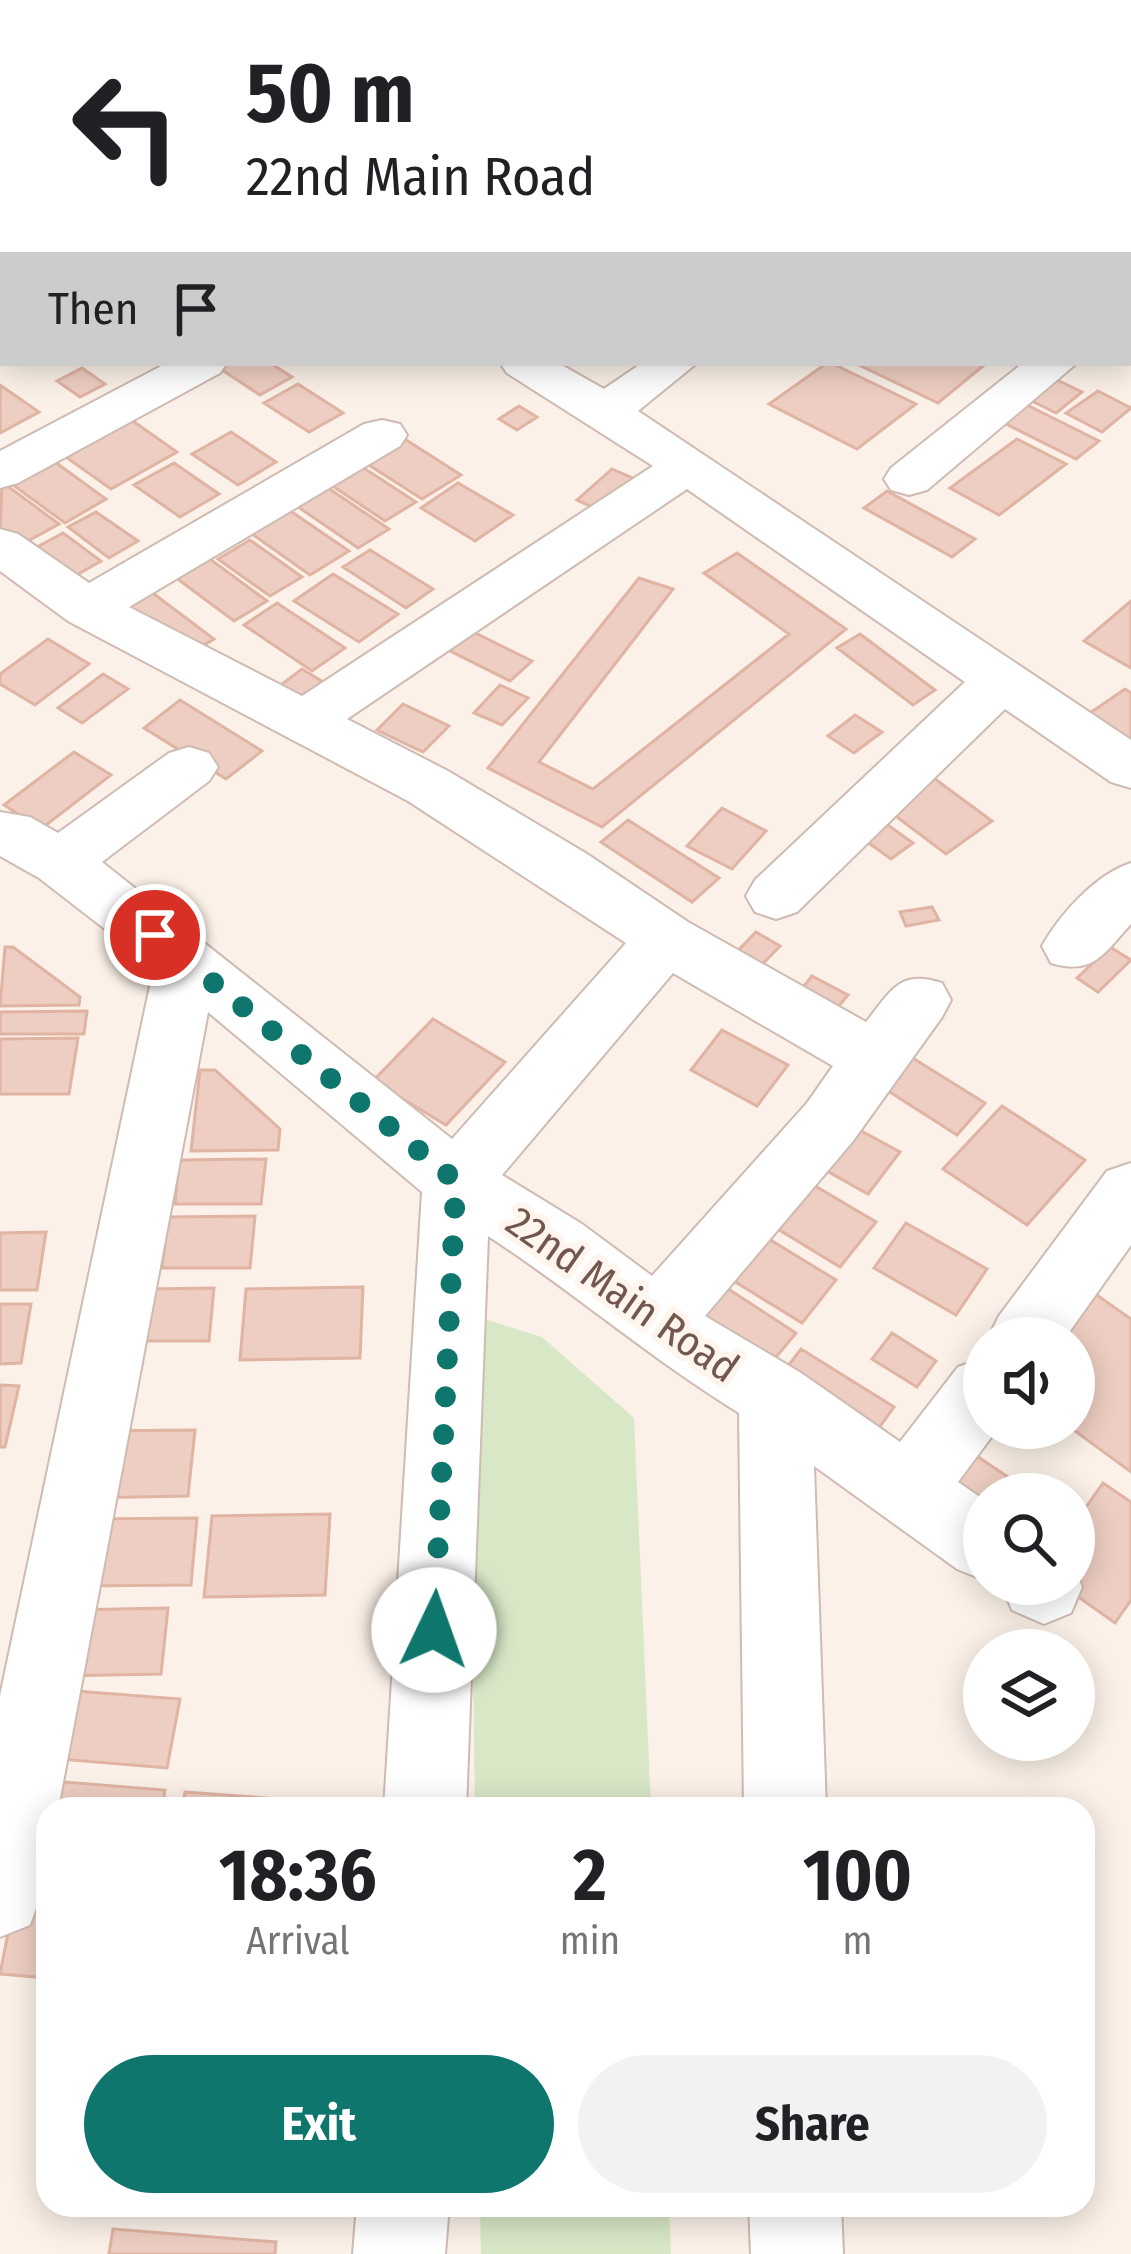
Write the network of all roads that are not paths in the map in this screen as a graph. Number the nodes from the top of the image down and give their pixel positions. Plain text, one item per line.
1 (196, 366) edge
2 (529, 366) edge
3 (670, 366) edge
4 (1049, 366) edge
5 (606, 411) junction
6 (382, 435) dead end
7 (687, 466) junction
8 (0, 472) edge
9 (909, 479) dead end
10 (0, 546) edge
11 (86, 608) junction
12 (1003, 678) junction
13 (303, 722) junction
14 (189, 767) dead end
15 (1131, 768) edge
16 (0, 834) edge
17 (60, 862) junction
18 (1131, 886) edge
19 (776, 896) dead end
20 (666, 939) junction
21 (1073, 946) dead end
22 (187, 959) junction
23 (920, 1000) dead end
24 (874, 1058) junction
25 (456, 1181) junction
26 (1131, 1192) edge
27 (1039, 1317) edge
28 (658, 1320) junction
29 (775, 1396) junction
30 (963, 1418) edge
31 (908, 1490) junction
32 (963, 1530) edge
33 (426, 1797) edge
34 (785, 1797) edge
35 (0, 1895) edge
36 (402, 2217) edge
37 (795, 2217) edge
38 (399, 2254) edge
39 (796, 2254) edge

1 - 8 street
2 - 5 street
3 - 5 street
4 - 9 street
5 - 7 street
6 - 11 street
7 - 12 street
7 - 13 street
10 - 11 street
11 - 13 street
12 - 15 street
12 - 19 street
13 - 20 street
14 - 17 street
16 - 17 street, 22nd Main Road
17 - 22 street, 22nd Main Road
18 - 21 street
20 - 24 street
20 - 25 street
22 - 25 street, 22nd Main Road
22 - 35 street
23 - 24 street
24 - 28 street
25 - 28 street, 22nd Main Road
25 - 33 street
26 - 27 street
28 - 29 street, 22nd Main Road
29 - 31 street, 22nd Main Road
29 - 34 street
30 - 31 street
31 - 32 street, 22nd Main Road
36 - 38 street
37 - 39 street

